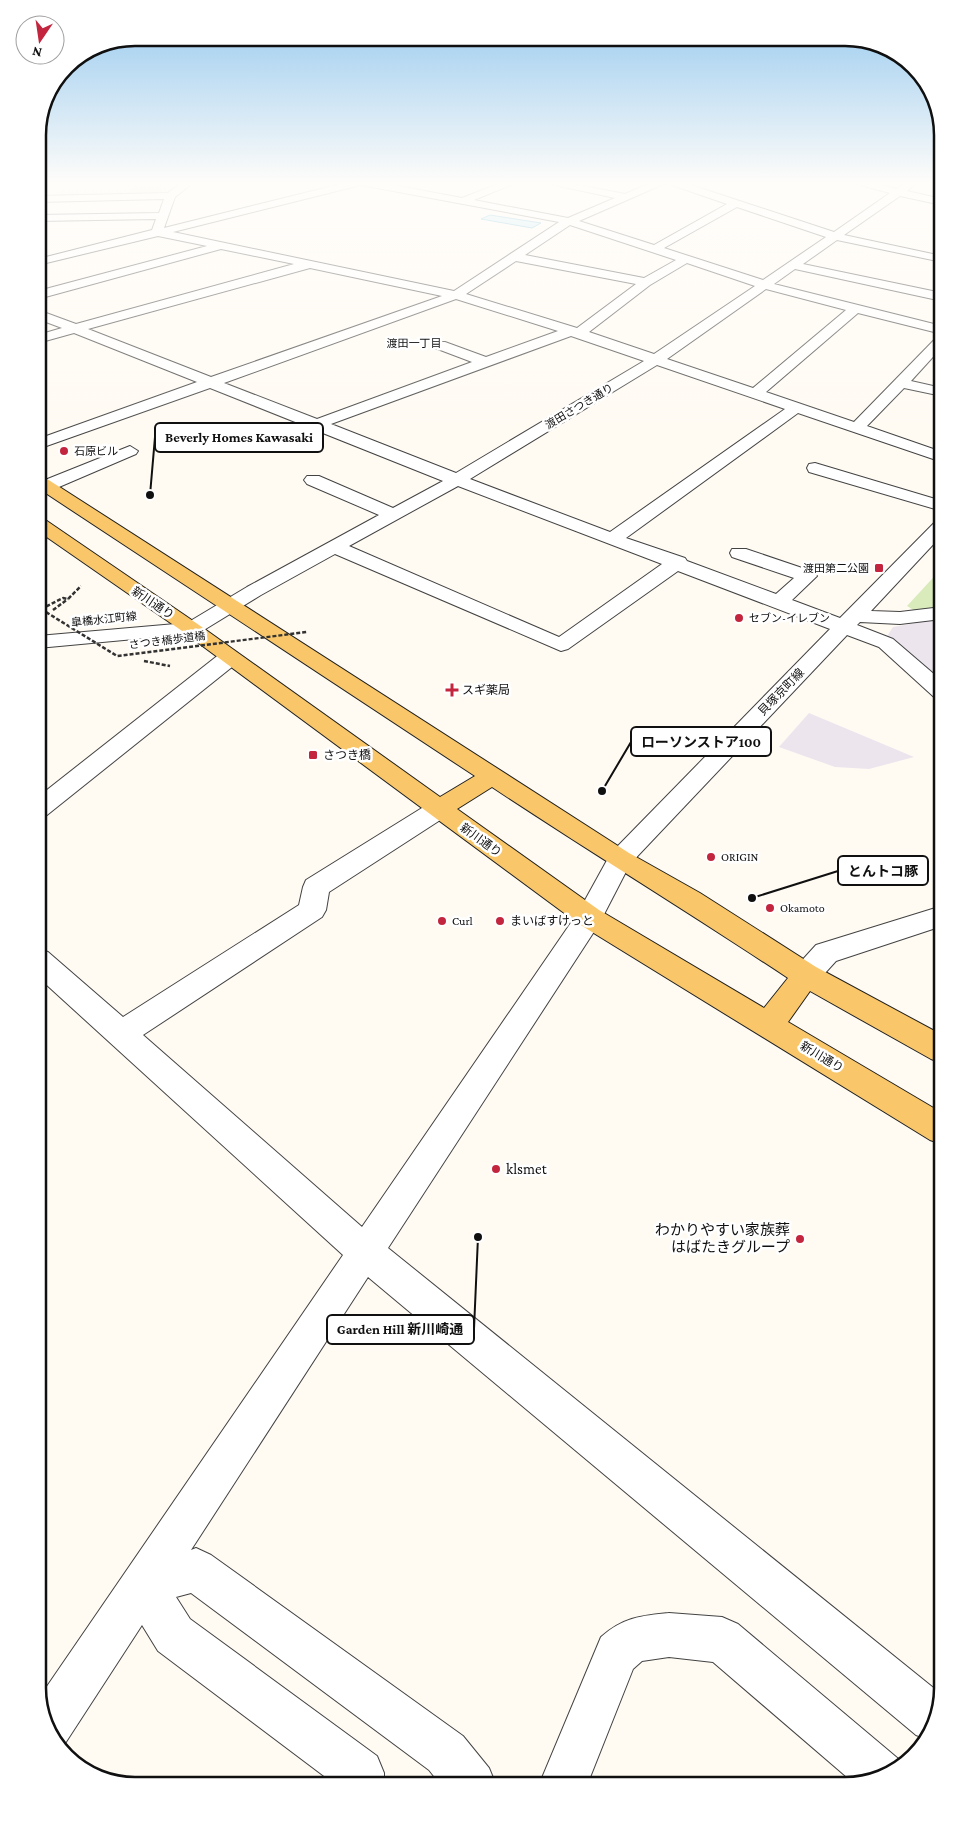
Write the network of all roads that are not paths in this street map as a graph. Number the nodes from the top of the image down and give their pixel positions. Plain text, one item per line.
1 (143, 267) edge
2 (299, 267) edge
3 (324, 267) edge
4 (499, 267) edge
5 (568, 267) edge
6 (672, 267) edge
7 (711, 267) edge
8 (789, 267) edge
9 (800, 267) edge
10 (646, 282) junction
11 (765, 285) junction
12 (46, 293) edge
13 (456, 295) junction
14 (934, 303) edge
15 (934, 306) edge
16 (856, 308) junction
17 (46, 317) edge
18 (913, 322) junction
19 (934, 328) edge
20 (76, 329) junction
21 (574, 332) junction
22 (46, 337) edge
23 (440, 345) dead end
24 (934, 348) edge
25 (654, 360) junction
26 (485, 362) junction
27 (213, 382) junction
28 (901, 383) junction
29 (934, 390) edge
30 (755, 394) junction
31 (796, 408) junction
32 (316, 424) junction
33 (858, 427) junction
34 (46, 441) edge
35 (130, 451) dead end
36 (934, 454) edge
37 (815, 468) dead end
38 (313, 480) dead end
39 (457, 480) junction
40 (46, 482) edge
41 (46, 486) edge
42 (934, 504) edge
43 (394, 515) junction
44 (46, 529) edge
45 (934, 533) edge
46 (612, 539) junction
47 (335, 547) junction
48 (739, 552) dead end
49 (678, 562) junction
50 (779, 602) junction
51 (229, 606) junction
52 (166, 613) junction
53 (934, 614) edge
54 (46, 617) edge
55 (851, 621) junction
56 (192, 629) junction
57 (46, 641) edge
58 (229, 658) junction
59 (934, 685) edge
60 (492, 776) junction
61 (46, 803) edge
62 (439, 809) junction
63 (620, 859) junction
64 (589, 917) junction
65 (934, 919) edge
66 (46, 967) edge
67 (806, 975) junction
68 (768, 1025) junction
69 (122, 1034) junction
70 (934, 1046) edge
71 (934, 1125) edge
72 (365, 1252) junction
73 (142, 1584) junction
74 (930, 1715) edge
75 (52, 1720) edge
76 (877, 1771) edge
77 (360, 1777) edge
78 (466, 1777) edge
79 (566, 1777) edge

1 - 12 street
2 - 20 street
3 - 13 street
4 - 13 street
5 - 10 street
6 - 10 street
7 - 11 street
8 - 11 street, 渡田さつき通り
9 - 14 street
10 - 21 street
11 - 16 street
11 - 25 street, 渡田さつき通り
13 - 21 street
13 - 27 street
15 - 18 street
16 - 18 street
16 - 30 street
17 - 20 street
18 - 19 street
20 - 22 street
20 - 27 street
21 - 25 street
21 - 26 street
23 - 26 street
24 - 28 street
25 - 30 street
25 - 39 street, 渡田さつき通り
26 - 32 street
27 - 32 street
27 - 34 street
28 - 29 street
28 - 33 street
30 - 31 street
31 - 33 street
31 - 46 street
32 - 39 street
33 - 36 street
35 - 40 street
37 - 42 street
38 - 43 street
39 - 43 street, 渡田さつき通り
39 - 46 street
41 - 51 main road
43 - 47 street, 渡田さつき通り
44 - 52 main road, 新川通り
45 - 55 street, 貝塚京町線
46 - 49 street
47 - 49 street
47 - 51 street, 渡田さつき通り
48 - 50 street
49 - 50 street
50 - 55 street
51 - 52 street, 皐橋水江町線
51 - 56 street, 渡田さつき通り
51 - 60 main road
52 - 54 street, 皐橋水江町線
52 - 56 main road, 新川通り
53 - 55 street
55 - 59 street
55 - 63 street, 貝塚京町線
56 - 57 street, 皐橋水江町線
56 - 58 main road, 新川通り
58 - 61 street
58 - 62 main road, 新川通り
60 - 62 main road
60 - 63 main road
62 - 64 main road, 新川通り
62 - 69 street
63 - 64 street, 貝塚京町線
63 - 67 main road
64 - 68 main road, 新川通り
64 - 72 street, 貝塚京町線
65 - 67 street
66 - 69 street
67 - 68 main road
67 - 70 main road
68 - 71 main road, 新川通り
69 - 72 street
72 - 73 street, 貝塚京町線
72 - 74 street
73 - 75 street, 貝塚京町線
73 - 77 street
73 - 78 street
76 - 79 street

